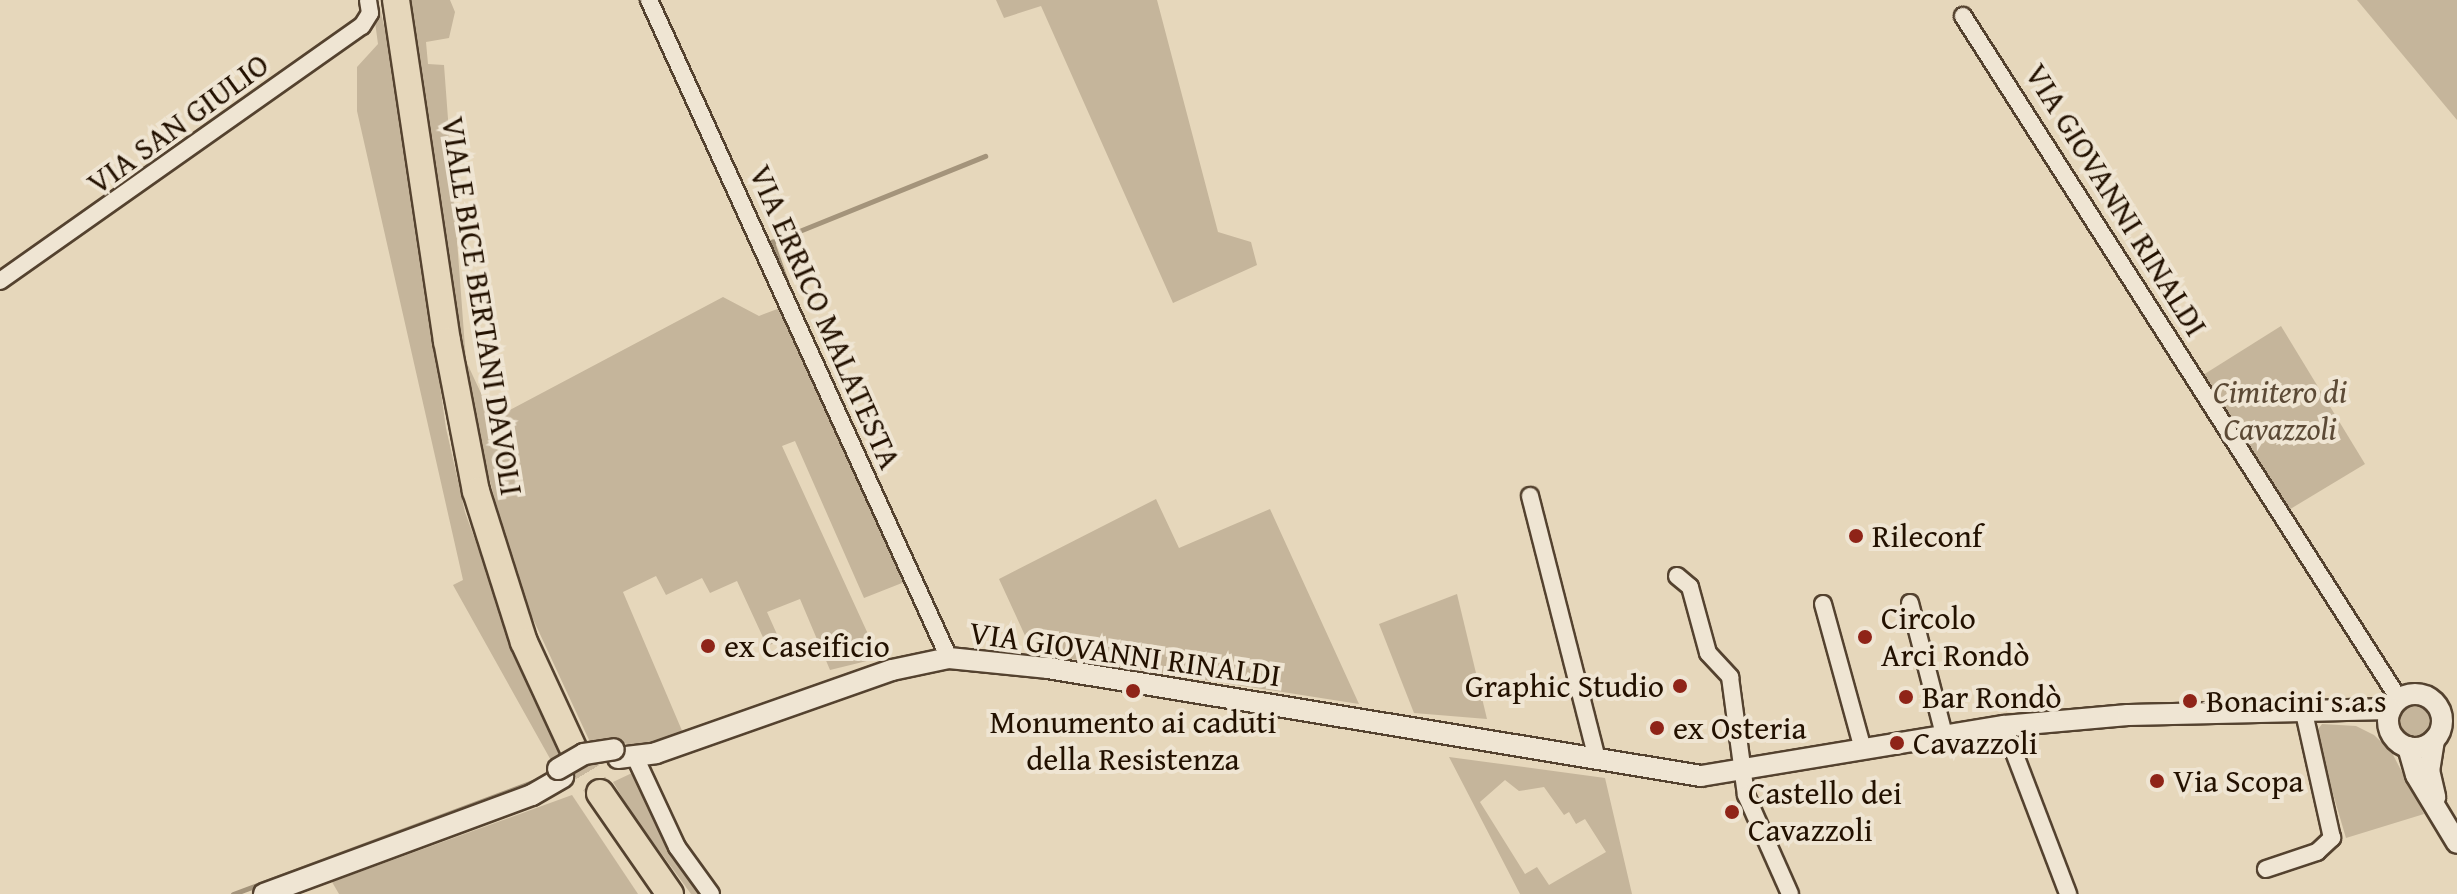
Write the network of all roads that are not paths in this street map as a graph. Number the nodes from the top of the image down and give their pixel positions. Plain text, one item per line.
1 (368, 0) edge
2 (396, 0) edge
3 (649, 0) edge
4 (1963, 16) dead end
5 (0, 281) edge
6 (1530, 496) dead end
7 (1677, 576) dead end
8 (1910, 603) dead end
9 (1823, 604) dead end
10 (949, 658) junction
11 (2393, 712) junction
12 (2304, 713) junction
13 (2445, 719) edge
14 (2004, 726) junction
15 (1944, 734) junction
16 (2408, 747) junction
17 (1863, 749) junction
18 (631, 755) junction
19 (1597, 758) junction
20 (565, 765) junction
21 (1746, 772) junction
22 (600, 793) tunnel mouth
23 (2437, 809) junction
24 (2457, 843) edge
25 (2266, 869) dead end
26 (264, 894) edge
27 (670, 894) edge
28 (711, 894) edge
29 (1790, 894) edge
30 (2068, 894) edge

1 - 5 street, VIA SAN GIULIO
2 - 20 highway, VIALE BICE BERTANI DAVOLI
3 - 10 street, VIA ERRICO MALATESTA
4 - 11 street, VIA GIOVANNI RINALDI
6 - 19 street
7 - 21 street
8 - 15 street
9 - 17 street
10 - 18 street, VIA GIOVANNI RINALDI
10 - 19 street, VIA GIOVANNI RINALDI
11 - 12 street, VIA GIOVANNI RINALDI
11 - 13 street, VIA GIOVANNI RINALDI
11 - 16 street, VIA GIOVANNI RINALDI
12 - 14 street, VIA GIOVANNI RINALDI
12 - 25 street
13 - 16 street
13 - 23 street
14 - 15 street, VIA GIOVANNI RINALDI
14 - 30 street
15 - 17 street, VIA GIOVANNI RINALDI
16 - 23 street
17 - 21 street, VIA GIOVANNI RINALDI
18 - 20 street, VIA GIOVANNI RINALDI
18 - 28 street
19 - 21 street, VIA GIOVANNI RINALDI
20 - 26 street, VIA GIOVANNI RINALDI
21 - 29 street
22 - 27 highway
23 - 24 street

